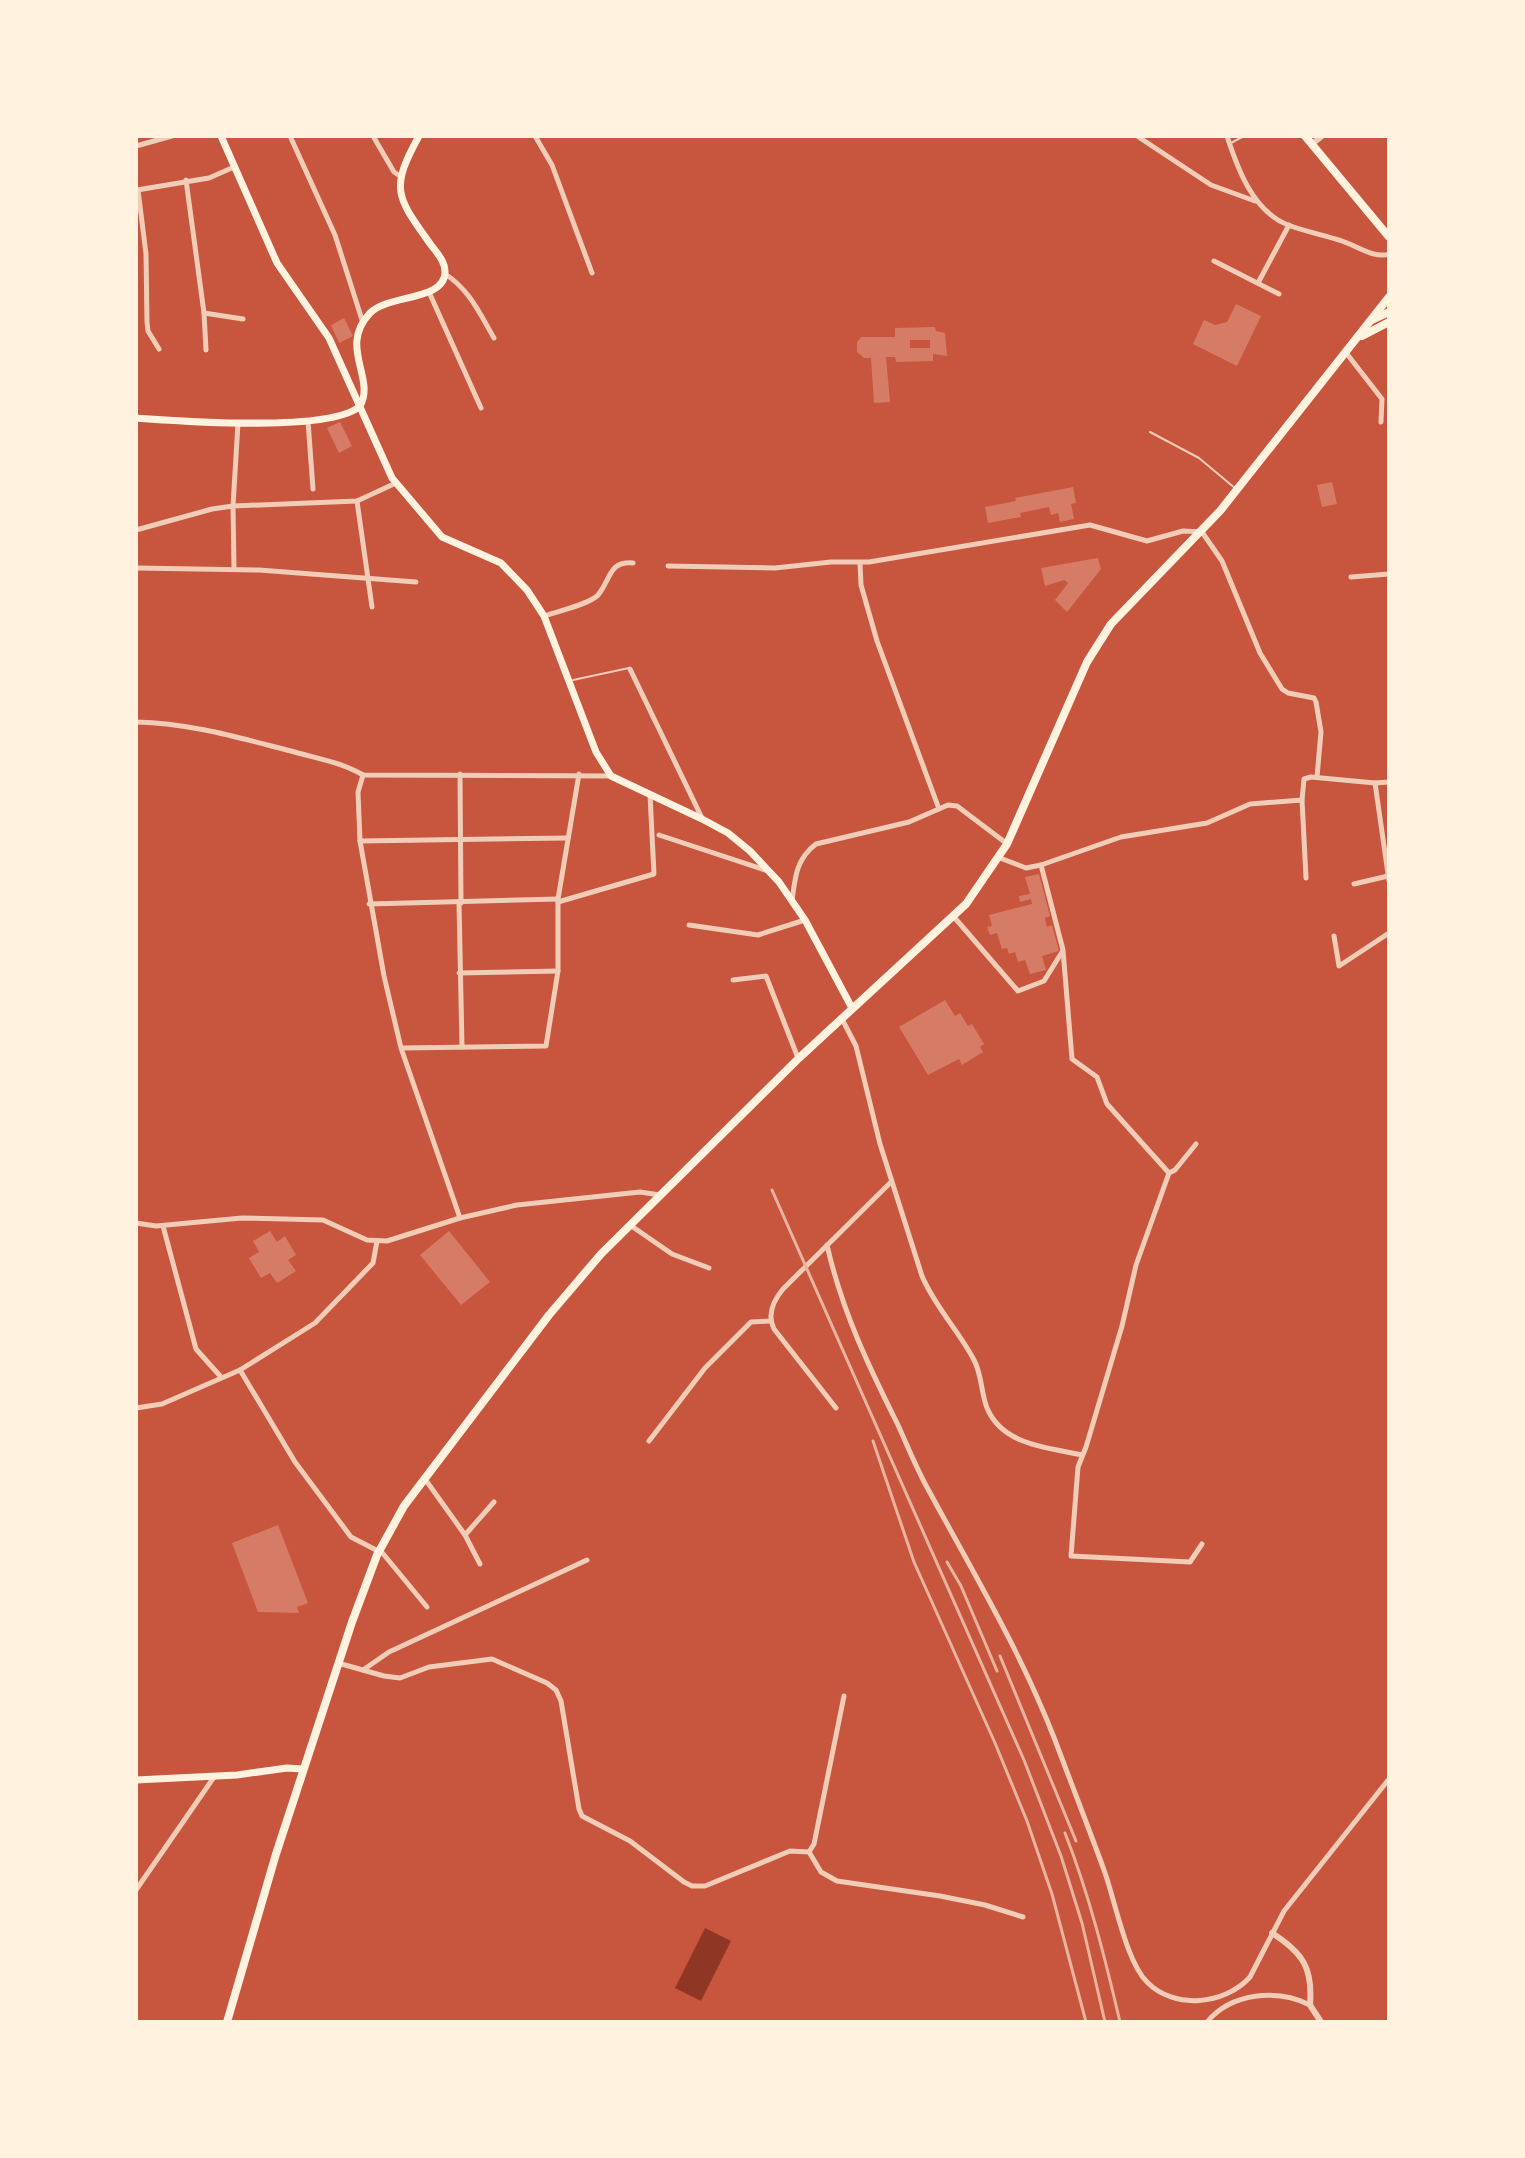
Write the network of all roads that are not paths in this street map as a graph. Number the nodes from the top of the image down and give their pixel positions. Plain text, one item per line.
1 (172, 136) edge
2 (221, 136) edge
3 (290, 136) edge
4 (373, 136) edge
5 (419, 136) edge
6 (535, 136) edge
7 (1137, 136) edge
8 (1227, 136) edge
9 (1244, 136) edge
10 (1305, 136) edge
11 (1322, 136) edge
12 (1230, 144) junction
13 (1312, 144) junction
14 (136, 146) edge
15 (234, 167) junction
16 (400, 176) junction
17 (186, 180) junction
18 (137, 190) edge
19 (1256, 201) junction
20 (1289, 225) junction
21 (1389, 237) edge
22 (1389, 254) edge
23 (1214, 261) dead end
24 (592, 273) dead end
25 (445, 274) junction
26 (1258, 283) junction
27 (429, 292) junction
28 (1279, 294) dead end
29 (1389, 297) edge
30 (1389, 312) edge
31 (204, 313) junction
32 (243, 319) dead end
33 (1389, 322) edge
34 (363, 323) junction
35 (1368, 323) junction
36 (494, 338) dead end
37 (1358, 339) junction
38 (159, 349) dead end
39 (206, 350) dead end
40 (1347, 354) junction
41 (360, 406) junction
42 (481, 408) dead end
43 (136, 418) edge
44 (308, 420) junction
45 (238, 422) junction
46 (1381, 422) dead end
47 (1150, 432) dead end
48 (396, 483) junction
49 (313, 489) dead end
50 (1237, 490) junction
51 (357, 501) junction
52 (233, 506) junction
53 (136, 530) edge
54 (1202, 532) junction
55 (633, 563) dead end
56 (860, 563) junction
57 (668, 566) dead end
58 (136, 568) edge
59 (234, 570) junction
60 (1389, 574) edge
61 (1351, 577) dead end
62 (369, 578) junction
63 (416, 582) dead end
64 (372, 607) dead end
65 (544, 616) junction
66 (630, 669) joint
67 (569, 681) junction
68 (136, 722) edge
69 (460, 774) junction
70 (579, 774) junction
71 (363, 775) junction
72 (611, 776) junction
73 (1317, 777) junction
74 (1389, 782) edge
75 (1375, 783) junction
76 (650, 792) junction
77 (1302, 800) junction
78 (939, 809) junction
79 (702, 819) junction
80 (659, 835) dead end
81 (568, 838) junction
82 (461, 840) junction
83 (360, 841) junction
84 (1007, 844) junction
85 (1000, 858) junction
86 (1041, 865) junction
87 (771, 872) junction
88 (1306, 878) dead end
89 (1389, 878) edge
90 (1354, 884) dead end
91 (558, 900) junction
92 (792, 901) junction
93 (460, 903) junction
94 (369, 904) junction
95 (954, 917) junction
96 (805, 920) junction
97 (689, 925) dead end
98 (1389, 933) edge
99 (1334, 936) dead end
100 (1063, 950) junction
101 (558, 971) junction
102 (459, 973) junction
103 (733, 980) dead end
104 (852, 1008) junction
105 (841, 1018) junction
106 (462, 1047) junction
107 (401, 1048) junction
108 (799, 1058) junction
109 (1196, 1144) dead end
110 (1169, 1173) junction
111 (891, 1182) junction
112 (660, 1196) junction
113 (460, 1218) junction
114 (136, 1223) edge
115 (630, 1225) junction
116 (163, 1226) junction
117 (377, 1241) junction
118 (827, 1245) junction
119 (709, 1268) dead end
120 (770, 1321) junction
121 (240, 1370) junction
122 (221, 1377) junction
123 (136, 1408) edge
124 (836, 1408) dead end
125 (649, 1441) dead end
126 (1082, 1455) junction
127 (424, 1478) junction
128 (494, 1502) dead end
129 (465, 1535) junction
130 (1202, 1544) dead end
131 (379, 1550) junction
132 (587, 1560) dead end
133 (480, 1564) dead end
134 (427, 1607) dead end
135 (338, 1663) junction
136 (362, 1670) junction
137 (844, 1696) dead end
138 (302, 1769) junction
139 (214, 1776) junction
140 (1389, 1779) edge
141 (136, 1780) edge
142 (809, 1852) junction
143 (136, 1890) edge
144 (1023, 1917) dead end
145 (1272, 1933) junction
146 (1310, 2005) junction
147 (227, 2022) edge
148 (1207, 2022) edge
149 (1321, 2022) edge

1 - 14 street
2 - 15 main road
3 - 34 street
4 - 16 street
5 - 16 main road
6 - 24 street
7 - 19 street
8 - 12 street
9 - 12 lane
10 - 13 main road
11 - 13 street
12 - 19 street
13 - 21 main road
15 - 17 street
15 - 41 main road
16 - 25 main road
17 - 18 street
17 - 31 street
18 - 38 street
19 - 20 street
20 - 22 street
20 - 26 street
23 - 26 street
25 - 27 main road
25 - 36 street
26 - 28 street
27 - 34 main road
27 - 42 street
29 - 35 main road
30 - 35 main road
31 - 32 street
31 - 39 street
33 - 37 main road
34 - 41 main road
35 - 37 main road
37 - 40 main road
40 - 46 street
40 - 50 main road
41 - 44 main road
41 - 48 main road
43 - 45 main road
44 - 45 main road
44 - 49 street
45 - 52 street
47 - 50 lane
48 - 51 street
48 - 65 main road
50 - 54 main road
51 - 52 street
51 - 62 street
52 - 53 street
52 - 59 street
54 - 56 street
54 - 73 street
54 - 84 main road
55 - 65 street
56 - 57 street
56 - 78 street
58 - 59 street
59 - 62 street
60 - 61 street
62 - 63 street
62 - 64 street
65 - 67 main road
66 - 67 lane
66 - 79 street
67 - 72 main road
68 - 71 street
69 - 70 street
69 - 71 street
69 - 82 street
70 - 72 street
70 - 81 street
71 - 83 street
72 - 76 main road
73 - 75 street
73 - 77 street
74 - 75 street
75 - 89 street
76 - 79 main road
76 - 91 street
77 - 86 street
77 - 88 street
78 - 84 street
78 - 92 street
79 - 87 main road
80 - 87 street
81 - 82 street
81 - 91 street
82 - 83 street
82 - 93 street
83 - 94 street
84 - 85 main road
85 - 86 street
85 - 95 main road
86 - 100 street
87 - 92 main road
89 - 90 street
91 - 93 street
91 - 101 street
92 - 96 main road
93 - 94 street
93 - 102 street
94 - 107 street
95 - 100 street
95 - 104 main road
96 - 97 street
96 - 104 main road
98 - 99 street
100 - 110 street
101 - 102 street
101 - 106 street
102 - 106 street
103 - 108 street
104 - 105 main road
105 - 108 main road
105 - 111 street
106 - 107 street
107 - 113 street
108 - 112 main road
109 - 110 street
110 - 126 street
111 - 118 street
111 - 126 street
112 - 113 street
112 - 115 main road
113 - 117 street
114 - 116 street
115 - 119 street
115 - 127 main road
116 - 117 street
116 - 122 street
117 - 121 street
118 - 120 street
118 - 145 street
120 - 124 street
120 - 125 street
121 - 122 street
121 - 131 street
122 - 123 street
126 - 130 street
127 - 129 street
127 - 131 main road
128 - 129 street
129 - 133 street
131 - 134 street
131 - 135 main road
132 - 136 street
135 - 136 street
135 - 138 main road
136 - 142 street
137 - 142 street
138 - 139 main road
138 - 147 main road
139 - 141 main road
139 - 143 street
140 - 145 street
142 - 144 street
145 - 146 street
146 - 148 street
146 - 149 street

